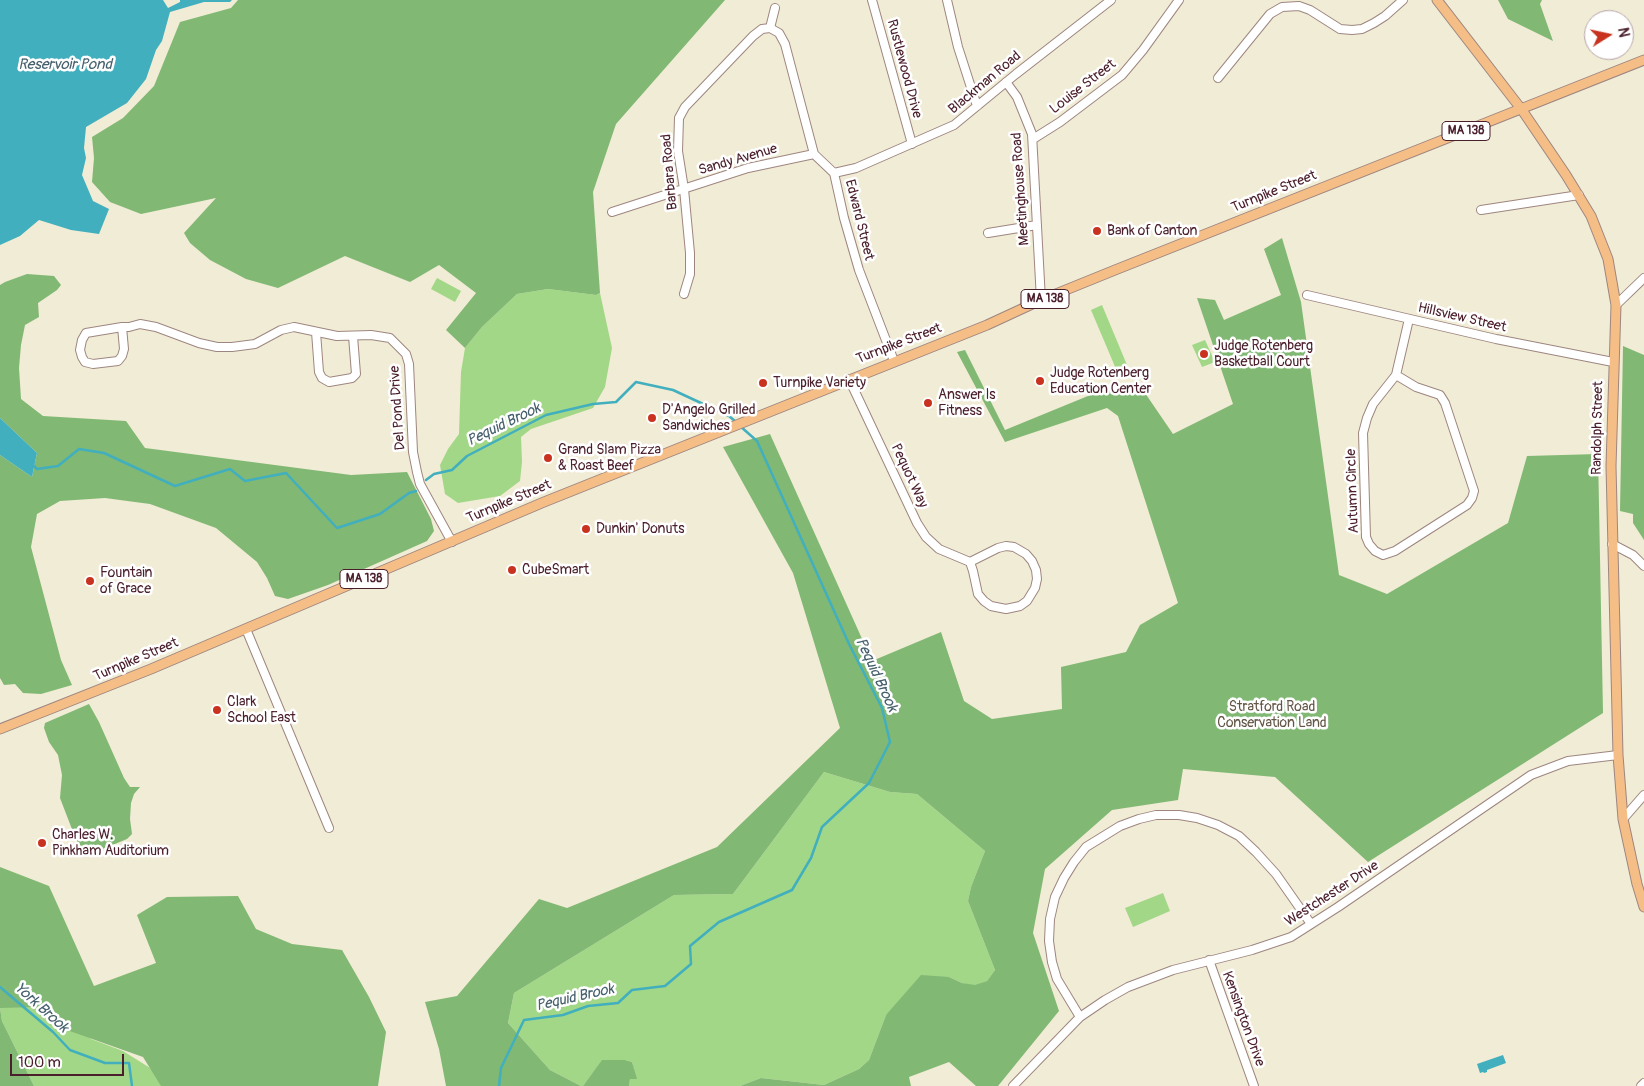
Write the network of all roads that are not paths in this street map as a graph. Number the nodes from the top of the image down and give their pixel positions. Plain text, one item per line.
1 (872, 0) edge
2 (946, 0) edge
3 (1111, 0) edge
4 (1180, 0) edge
5 (1403, 0) edge
6 (1437, 0) edge
7 (775, 8) dead end
8 (770, 28) junction
9 (1644, 60) edge
10 (1218, 78) dead end
11 (1006, 82) junction
12 (977, 106) junction
13 (1522, 110) junction
14 (1033, 139) junction
15 (912, 144) junction
16 (814, 154) junction
17 (834, 173) junction
18 (684, 189) junction
19 (1579, 195) junction
20 (1481, 210) dead end
21 (612, 212) dead end
22 (1037, 224) junction
23 (988, 233) dead end
24 (1644, 278) edge
25 (684, 294) dead end
26 (1307, 295) dead end
27 (1042, 300) junction
28 (1616, 305) junction
29 (1409, 319) junction
30 (122, 327) junction
31 (316, 332) junction
32 (353, 336) junction
33 (894, 361) junction
34 (1613, 362) junction
35 (1396, 375) junction
36 (849, 379) junction
37 (452, 542) junction
38 (1612, 544) junction
39 (970, 562) junction
40 (1644, 566) edge
41 (246, 629) junction
42 (0, 729) edge
43 (1618, 755) junction
44 (1644, 795) edge
45 (1623, 819) junction
46 (329, 828) dead end
47 (1644, 907) edge
48 (1311, 924) junction
49 (1209, 960) junction
50 (1080, 1017) junction
51 (1644, 1083) edge
52 (1013, 1086) edge
53 (1254, 1086) edge
54 (1641, 1086) edge

1 - 15 street, Rustlewood Drive
2 - 12 street
3 - 11 street, Blackman Road
4 - 14 street, Louise Street
5 - 10 street
6 - 13 main road, Randolph Street
7 - 8 street
8 - 16 street
8 - 18 street, Barbara Road
9 - 13 main road, Turnpike Street / MA 138
11 - 12 street, Blackman Road
11 - 14 street, Meetinghouse Road
12 - 15 street, Blackman Road
13 - 19 main road, Randolph Street
13 - 27 main road, Turnpike Street / MA 138
14 - 22 street, Meetinghouse Road
15 - 17 street, Blackman Road
16 - 17 street, Edward Street
16 - 18 street, Sandy Avenue
17 - 33 street, Edward Street
18 - 21 street, Sandy Avenue
18 - 25 street, Barbara Road
19 - 20 street
19 - 28 main road, Randolph Street
22 - 23 street
22 - 27 street, Meetinghouse Road
24 - 28 street
26 - 29 street, Hillsview Street
27 - 33 main road, Turnpike Street / MA 138
28 - 34 main road, Randolph Street
29 - 34 street, Hillsview Street
29 - 35 street, Autumn Circle
30 - 30 street, Del Pond Drive
30 - 31 street, Del Pond Drive
31 - 32 street, Del Pond Drive
31 - 32 street
32 - 37 street, Del Pond Drive
33 - 36 main road, Turnpike Street / MA 138
34 - 38 main road, Randolph Street
35 - 35 street, Autumn Circle
36 - 37 main road, Turnpike Street / MA 138
36 - 39 street, Pequot Way
37 - 41 main road, Turnpike Street / MA 138
38 - 40 street
38 - 43 main road, Randolph Street
39 - 39 street
41 - 42 main road, Turnpike Street / MA 138
41 - 46 street
43 - 45 main road, Randolph Street
43 - 48 street, Westchester Drive
44 - 45 street
45 - 47 main road, Randolph Street
48 - 49 street, Westchester Drive
48 - 50 street
49 - 50 street, Westchester Drive
49 - 53 street, Kensington Drive
50 - 52 street, Westchester Drive
51 - 54 street

